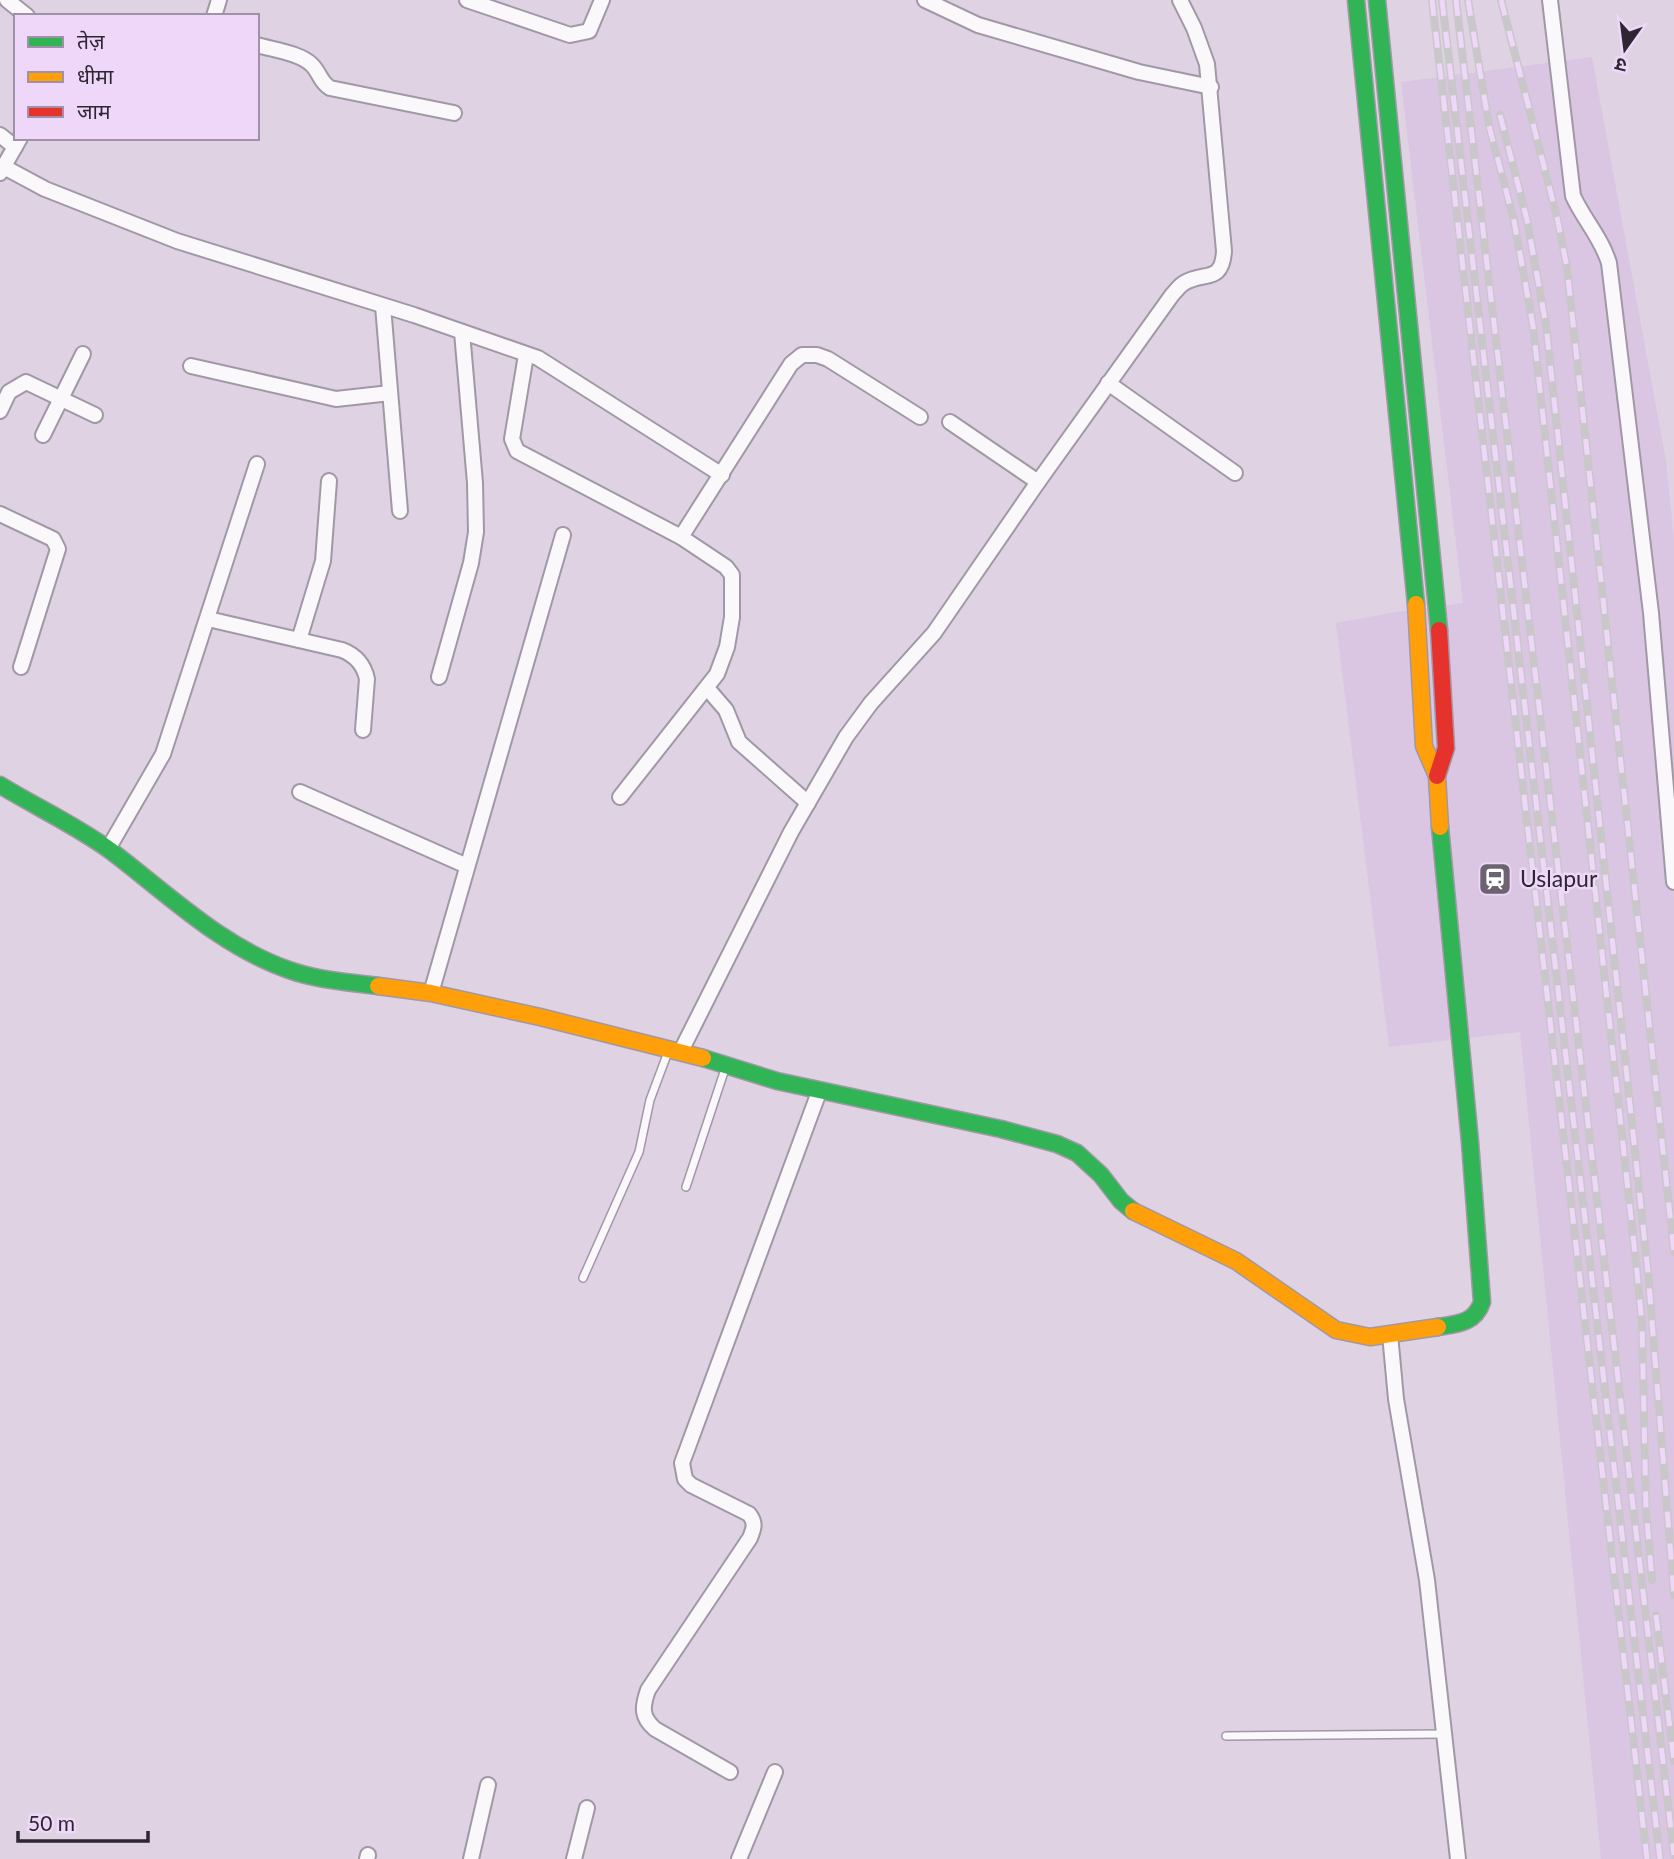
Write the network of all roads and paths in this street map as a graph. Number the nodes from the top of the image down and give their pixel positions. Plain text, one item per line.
1 (7, 0) edge
2 (467, 0) edge
3 (603, 0) edge
4 (925, 0) edge
5 (1180, 0) edge
6 (1356, 0) edge
7 (1377, 0) edge
8 (1550, 0) edge
9 (24, 14) edge
10 (1380, 32) junction
11 (1359, 33) junction
12 (259, 45) edge
13 (1211, 87) junction
14 (453, 113) dead end
15 (0, 135) edge
16 (18, 142) edge
17 (2, 170) edge
18 (383, 306) junction
19 (462, 332) junction
20 (83, 354) dead end
21 (526, 355) junction
22 (191, 366) dead end
23 (1108, 383) junction
24 (390, 393) junction
25 (62, 397) junction
26 (0, 411) edge
27 (96, 415) dead end
28 (920, 417) dead end
29 (950, 422) dead end
30 (43, 435) dead end
31 (257, 464) dead end
32 (1236, 472) dead end
33 (722, 475) junction
34 (330, 481) dead end
35 (1038, 482) junction
36 (400, 511) dead end
37 (0, 514) edge
38 (563, 535) dead end
39 (681, 537) junction
40 (1437, 593) junction
41 (1416, 595) junction
42 (208, 619) junction
43 (299, 640) junction
44 (21, 667) dead end
45 (439, 677) dead end
46 (707, 688) junction
47 (363, 730) dead end
48 (1437, 776) junction
49 (0, 785) edge
50 (300, 792) dead end
51 (620, 797) dead end
52 (808, 803) junction
53 (108, 849) junction
54 (467, 866) junction
55 (1674, 882) edge
56 (431, 993) junction
57 (675, 1050) junction
58 (726, 1065) junction
59 (820, 1092) junction
60 (686, 1187) dead end
61 (583, 1278) dead end
62 (1390, 1334) junction
63 (1444, 1734) junction
64 (1226, 1736) dead end
65 (730, 1772) dead end
66 (775, 1772) dead end
67 (488, 1785) dead end
68 (587, 1808) dead end
69 (471, 1859) edge
70 (574, 1859) edge
71 (739, 1859) edge
72 (1458, 1859) edge

1 - 9 street
2 - 3 street
4 - 13 street
5 - 13 street
6 - 11 street
7 - 10 street
8 - 55 street
10 - 11 street
10 - 40 street
11 - 41 street
12 - 14 street
13 - 23 street
15 - 16 street
16 - 17 street
17 - 18 street
18 - 19 street
18 - 24 street
19 - 21 street
19 - 45 street
20 - 25 street
21 - 33 street
21 - 39 street
22 - 24 street
23 - 32 street
23 - 35 street
24 - 36 street
25 - 26 street
25 - 27 street
25 - 30 street
28 - 33 street
29 - 35 street
31 - 42 street
33 - 39 street
34 - 43 street
35 - 52 street
37 - 44 street
38 - 54 street
39 - 46 street
40 - 41 street
40 - 48 street
41 - 48 street
42 - 43 street
42 - 53 street
43 - 47 street
46 - 51 street
46 - 52 street
48 - 62 street
49 - 53 street
50 - 54 street
52 - 57 street
53 - 56 street
54 - 56 street
56 - 57 street
57 - 58 street
57 - 61 lane
58 - 59 street
58 - 60 lane
59 - 62 street
59 - 65 street
62 - 63 street
63 - 64 lane
63 - 72 street
66 - 71 street
67 - 69 street
68 - 70 street

